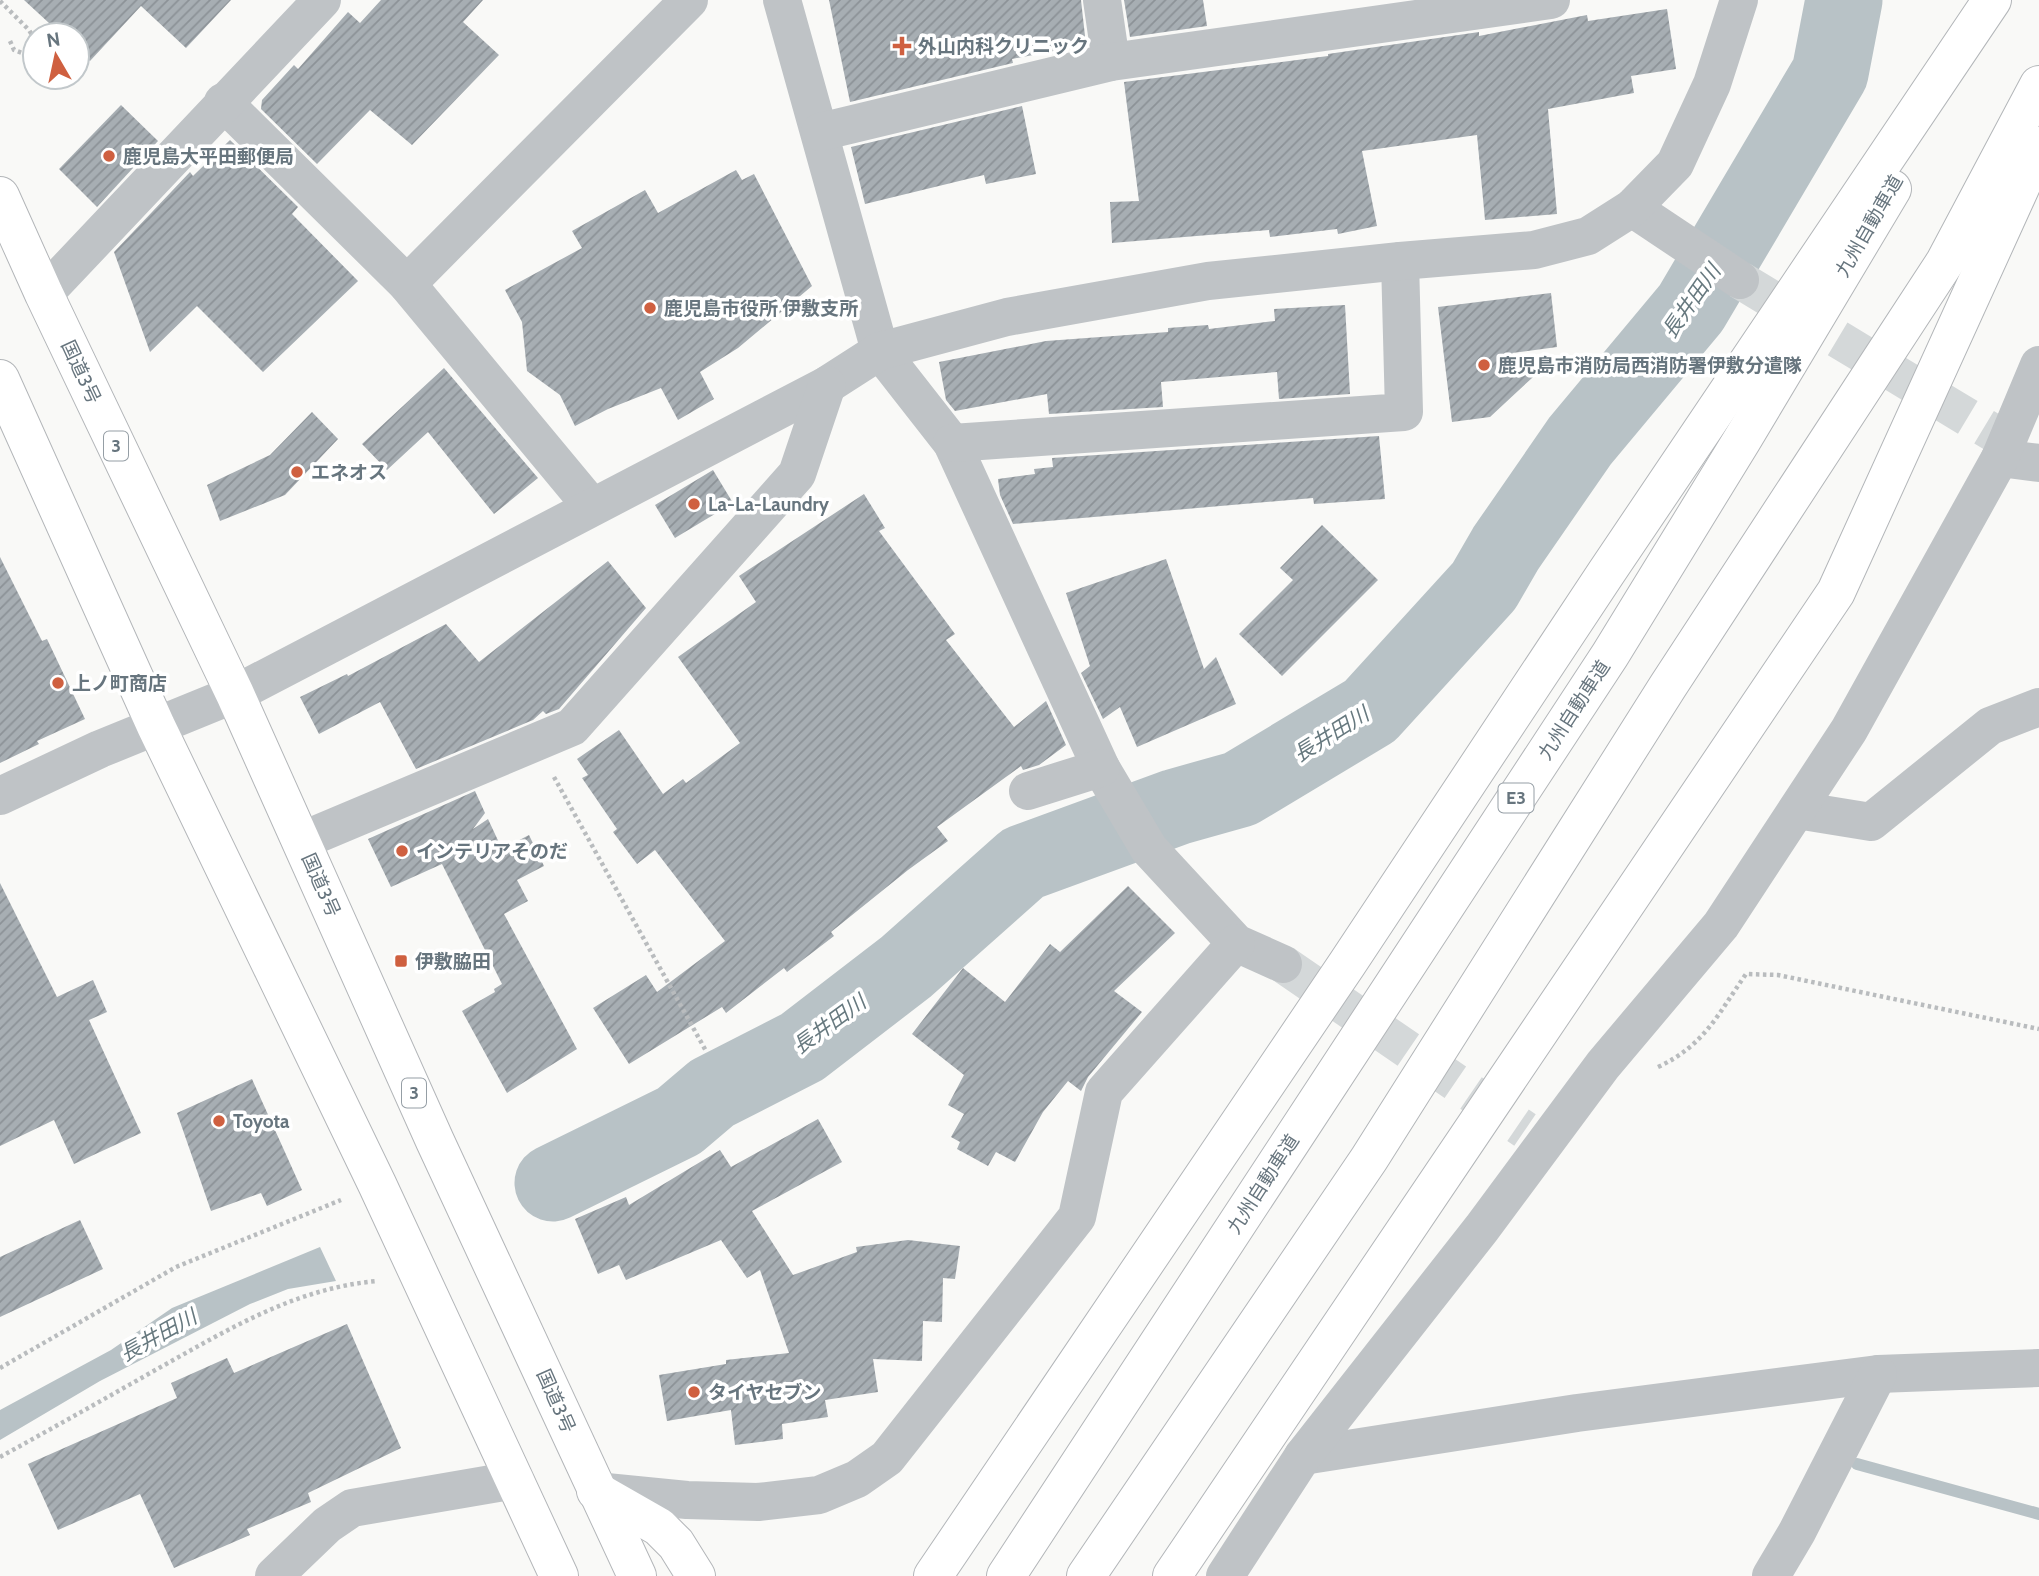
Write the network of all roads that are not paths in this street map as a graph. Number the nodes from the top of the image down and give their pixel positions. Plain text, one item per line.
1 (321, 0) edge
2 (689, 0) edge
3 (782, 0) edge
4 (1102, 0) edge
5 (1551, 0) edge
6 (1739, 0) edge
7 (1994, 0) edge
8 (1111, 62) junction
9 (2039, 85) edge
10 (223, 102) junction
11 (820, 132) junction
12 (2039, 146) edge
13 (0, 196) edge
14 (1632, 208) junction
15 (1400, 261) junction
16 (1737, 278) tunnel mouth
17 (407, 284) junction
18 (44, 294) junction
19 (880, 351) junction
20 (2039, 365) edge
21 (0, 379) edge
22 (827, 385) junction
23 (952, 443) junction
24 (2000, 458) junction
25 (2039, 463) edge
26 (592, 507) junction
27 (234, 694) junction
28 (2039, 707) edge
29 (156, 726) junction
30 (1101, 768) junction
31 (1028, 791) dead end
32 (0, 796) edge
33 (1797, 810) junction
34 (301, 841) junction
35 (1236, 943) junction
36 (1283, 964) tunnel mouth
37 (2039, 1368) edge
38 (1878, 1374) junction
39 (1303, 1456) junction
40 (515, 1480) junction
41 (596, 1491) junction
42 (274, 1576) edge
43 (559, 1576) edge
44 (638, 1576) edge
45 (696, 1576) edge
46 (933, 1576) edge
47 (1006, 1576) edge
48 (1086, 1576) edge
49 (1172, 1576) edge
50 (1225, 1576) edge
51 (1771, 1576) edge

1 - 10 street
2 - 17 street
3 - 11 street
4 - 8 street
5 - 8 street
6 - 14 street
7 - 46 highway
7 - 47 highway, 九州自動車道 / E3
8 - 11 street
9 - 48 highway
10 - 17 street
10 - 18 street
11 - 19 street
12 - 49 highway
13 - 18 highway, 国道3号 / 3
14 - 15 street
14 - 16 street
15 - 19 street
15 - 23 street
17 - 26 street
18 - 27 highway, 国道3号 / 3
19 - 22 street
19 - 23 street
20 - 24 street
21 - 29 highway
22 - 26 street
22 - 34 street
23 - 30 street
24 - 25 street
24 - 33 street
26 - 27 street
27 - 29 street
27 - 34 highway, 国道3号 / 3
28 - 33 street
29 - 32 street
29 - 40 highway
30 - 31 street
30 - 35 street
33 - 39 street
34 - 41 highway, 国道3号 / 3
35 - 36 street
35 - 41 street
37 - 38 street
38 - 39 street
38 - 51 street
39 - 50 street
40 - 42 street
40 - 43 highway
41 - 44 highway, 国道3号 / 3
41 - 45 highway

